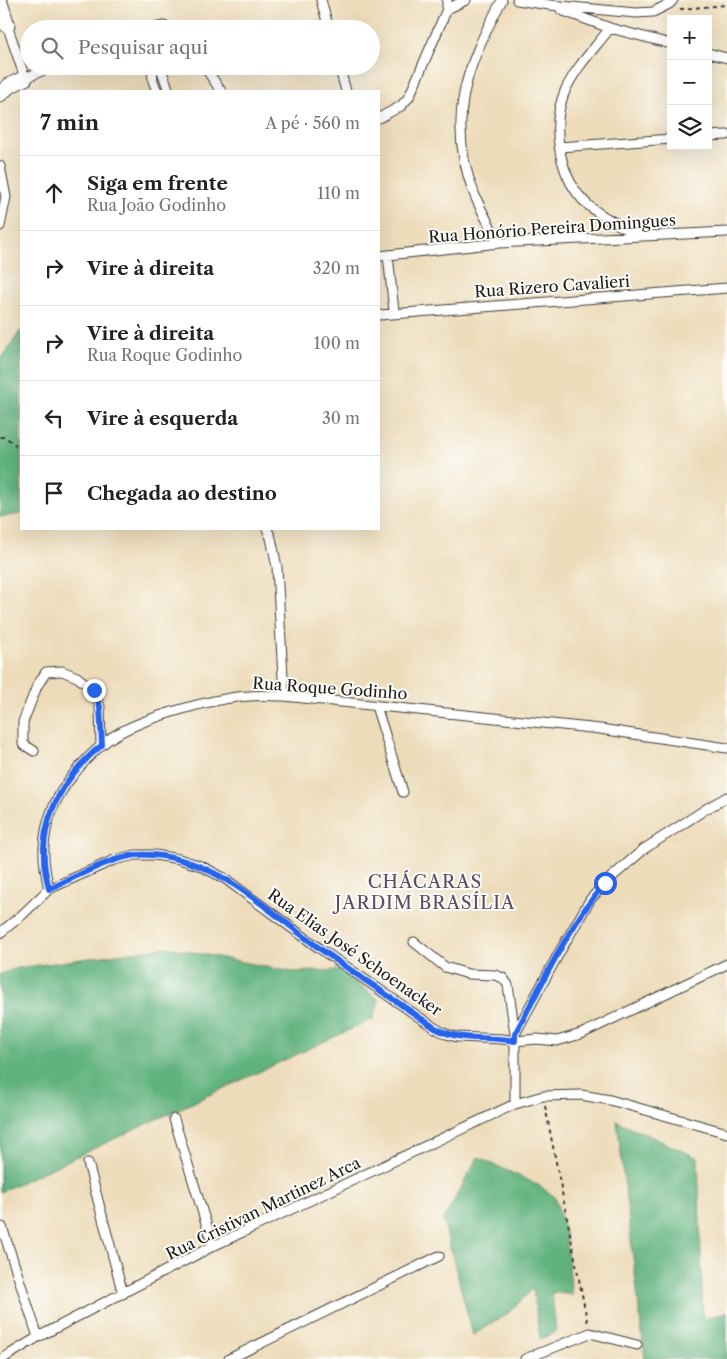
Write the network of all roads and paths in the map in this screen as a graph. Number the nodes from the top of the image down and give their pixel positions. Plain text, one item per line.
1 (321, 0) edge
2 (466, 0) edge
3 (502, 0) edge
4 (517, 0) edge
5 (673, 0) edge
6 (1, 1) edge
7 (447, 4) edge
8 (727, 5) edge
9 (550, 6) junction
10 (656, 11) junction
11 (327, 20) edge
12 (7, 25) joint
13 (610, 28) junction
14 (667, 43) edge
15 (712, 54) edge
16 (727, 58) edge
17 (20, 63) edge
18 (24, 75) edge
19 (32, 75) edge
20 (153, 75) edge
21 (163, 75) edge
22 (210, 75) edge
23 (342, 75) edge
24 (25, 78) junction
25 (157, 90) edge
26 (169, 90) edge
27 (221, 90) edge
28 (346, 90) edge
29 (0, 94) edge
30 (380, 117) edge
31 (727, 135) edge
32 (712, 136) edge
33 (667, 139) edge
34 (559, 147) junction
35 (0, 166) edge
36 (0, 226) edge
37 (727, 232) edge
38 (641, 236) junction
39 (499, 243) junction
40 (384, 256) edge
41 (727, 288) edge
42 (394, 312) junction
43 (380, 315) edge
44 (0, 437) edge
45 (20, 448) edge
46 (267, 530) edge
47 (284, 696) junction
48 (376, 706) junction
49 (102, 745) junction
50 (727, 748) edge
51 (34, 751) dead end
52 (404, 792) dead end
53 (727, 797) edge
54 (49, 889) junction
55 (0, 932) edge
56 (414, 942) dead end
57 (727, 964) edge
58 (515, 1037) junction
59 (544, 1096) junction
60 (515, 1104) junction
61 (174, 1119) dead end
62 (727, 1134) edge
63 (88, 1164) dead end
64 (2, 1227) dead end
65 (214, 1246) junction
66 (439, 1256) dead end
67 (123, 1294) junction
68 (590, 1333) junction
69 (38, 1337) junction
70 (636, 1345) dead end
71 (2, 1359) edge
72 (229, 1359) edge
73 (525, 1359) edge

1 - 11 street
2 - 7 street
3 - 39 street
4 - 9 street
5 - 10 street
6 - 12 highway
7 - 30 street
8 - 10 path
9 - 10 street
9 - 13 street
12 - 17 street
13 - 14 street
13 - 34 street
15 - 16 street
18 - 24 street
19 - 24 street
20 - 25 street
21 - 26 street
22 - 27 street
23 - 28 street
24 - 29 highway
31 - 32 street
33 - 34 street
34 - 38 street
35 - 36 street
37 - 38 street, Rua Honório Pereira Domingues
38 - 39 street, Rua Honório Pereira Domingues
39 - 40 street, Rua Honório Pereira Domingues
40 - 42 street
41 - 42 street, Rua Rizero Cavalieri
42 - 43 street, Rua Rizero Cavalieri
44 - 45 path
46 - 47 street
47 - 48 street, Rua Roque Godinho
47 - 49 street, Rua Roque Godinho
48 - 50 street, Rua Roque Godinho
48 - 52 street
49 - 51 street
49 - 54 street, Rua Roque Godinho
53 - 58 street
54 - 55 street, Rua Elias José Schoenacker
54 - 58 street, Rua Elias José Schoenacker
56 - 58 street
57 - 58 street, Rua Elias José Schoenacker
58 - 60 street
59 - 60 street, Rua Cristivan Martinez Arca
59 - 62 street, Rua Cristivan Martinez Arca
59 - 68 path
60 - 65 street, Rua Cristivan Martinez Arca
61 - 65 street
63 - 67 street
64 - 69 street
65 - 67 street, Rua Cristivan Martinez Arca
66 - 72 street
67 - 69 street, Rua Cristivan Martinez Arca
68 - 70 street
68 - 73 street
69 - 71 street, Rua Cristivan Martinez Arca

